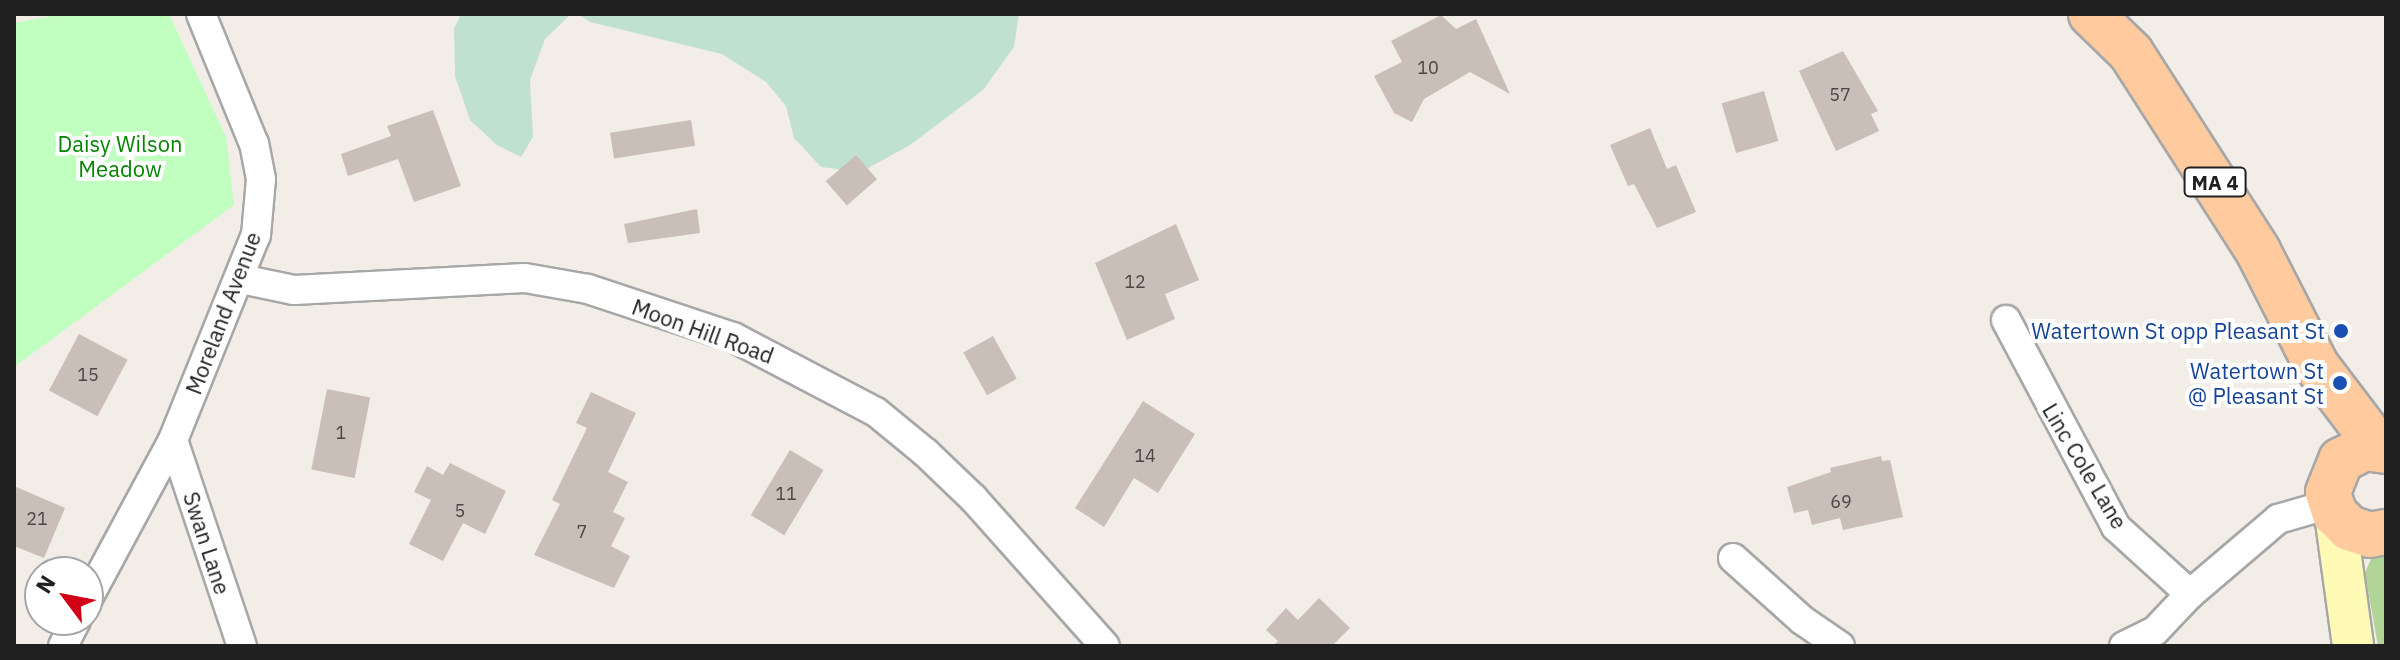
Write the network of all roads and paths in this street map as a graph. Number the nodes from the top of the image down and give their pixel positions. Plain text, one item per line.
1 (201, 14) edge
2 (2091, 14) edge
3 (241, 279) junction
4 (2006, 320) dead end
5 (2316, 365) junction
6 (173, 440) junction
7 (2382, 449) edge
8 (2349, 511) edge
9 (1733, 558) dead end
10 (104, 568) edge
11 (2190, 594) junction
12 (242, 646) edge
13 (1105, 646) edge
14 (1840, 646) edge
15 (2124, 646) edge
16 (2353, 646) edge

1 - 3 street, Moreland Avenue
2 - 5 main road, MA 4
3 - 6 street, Moreland Avenue
3 - 13 street, Moon Hill Road
4 - 11 street, Linc Cole Lane
5 - 7 main road, MA 4
5 - 8 main road
6 - 10 street, Moreland Avenue
6 - 12 street, Swan Lane
7 - 8 main road
8 - 11 street
8 - 16 street
9 - 14 street
11 - 15 street

